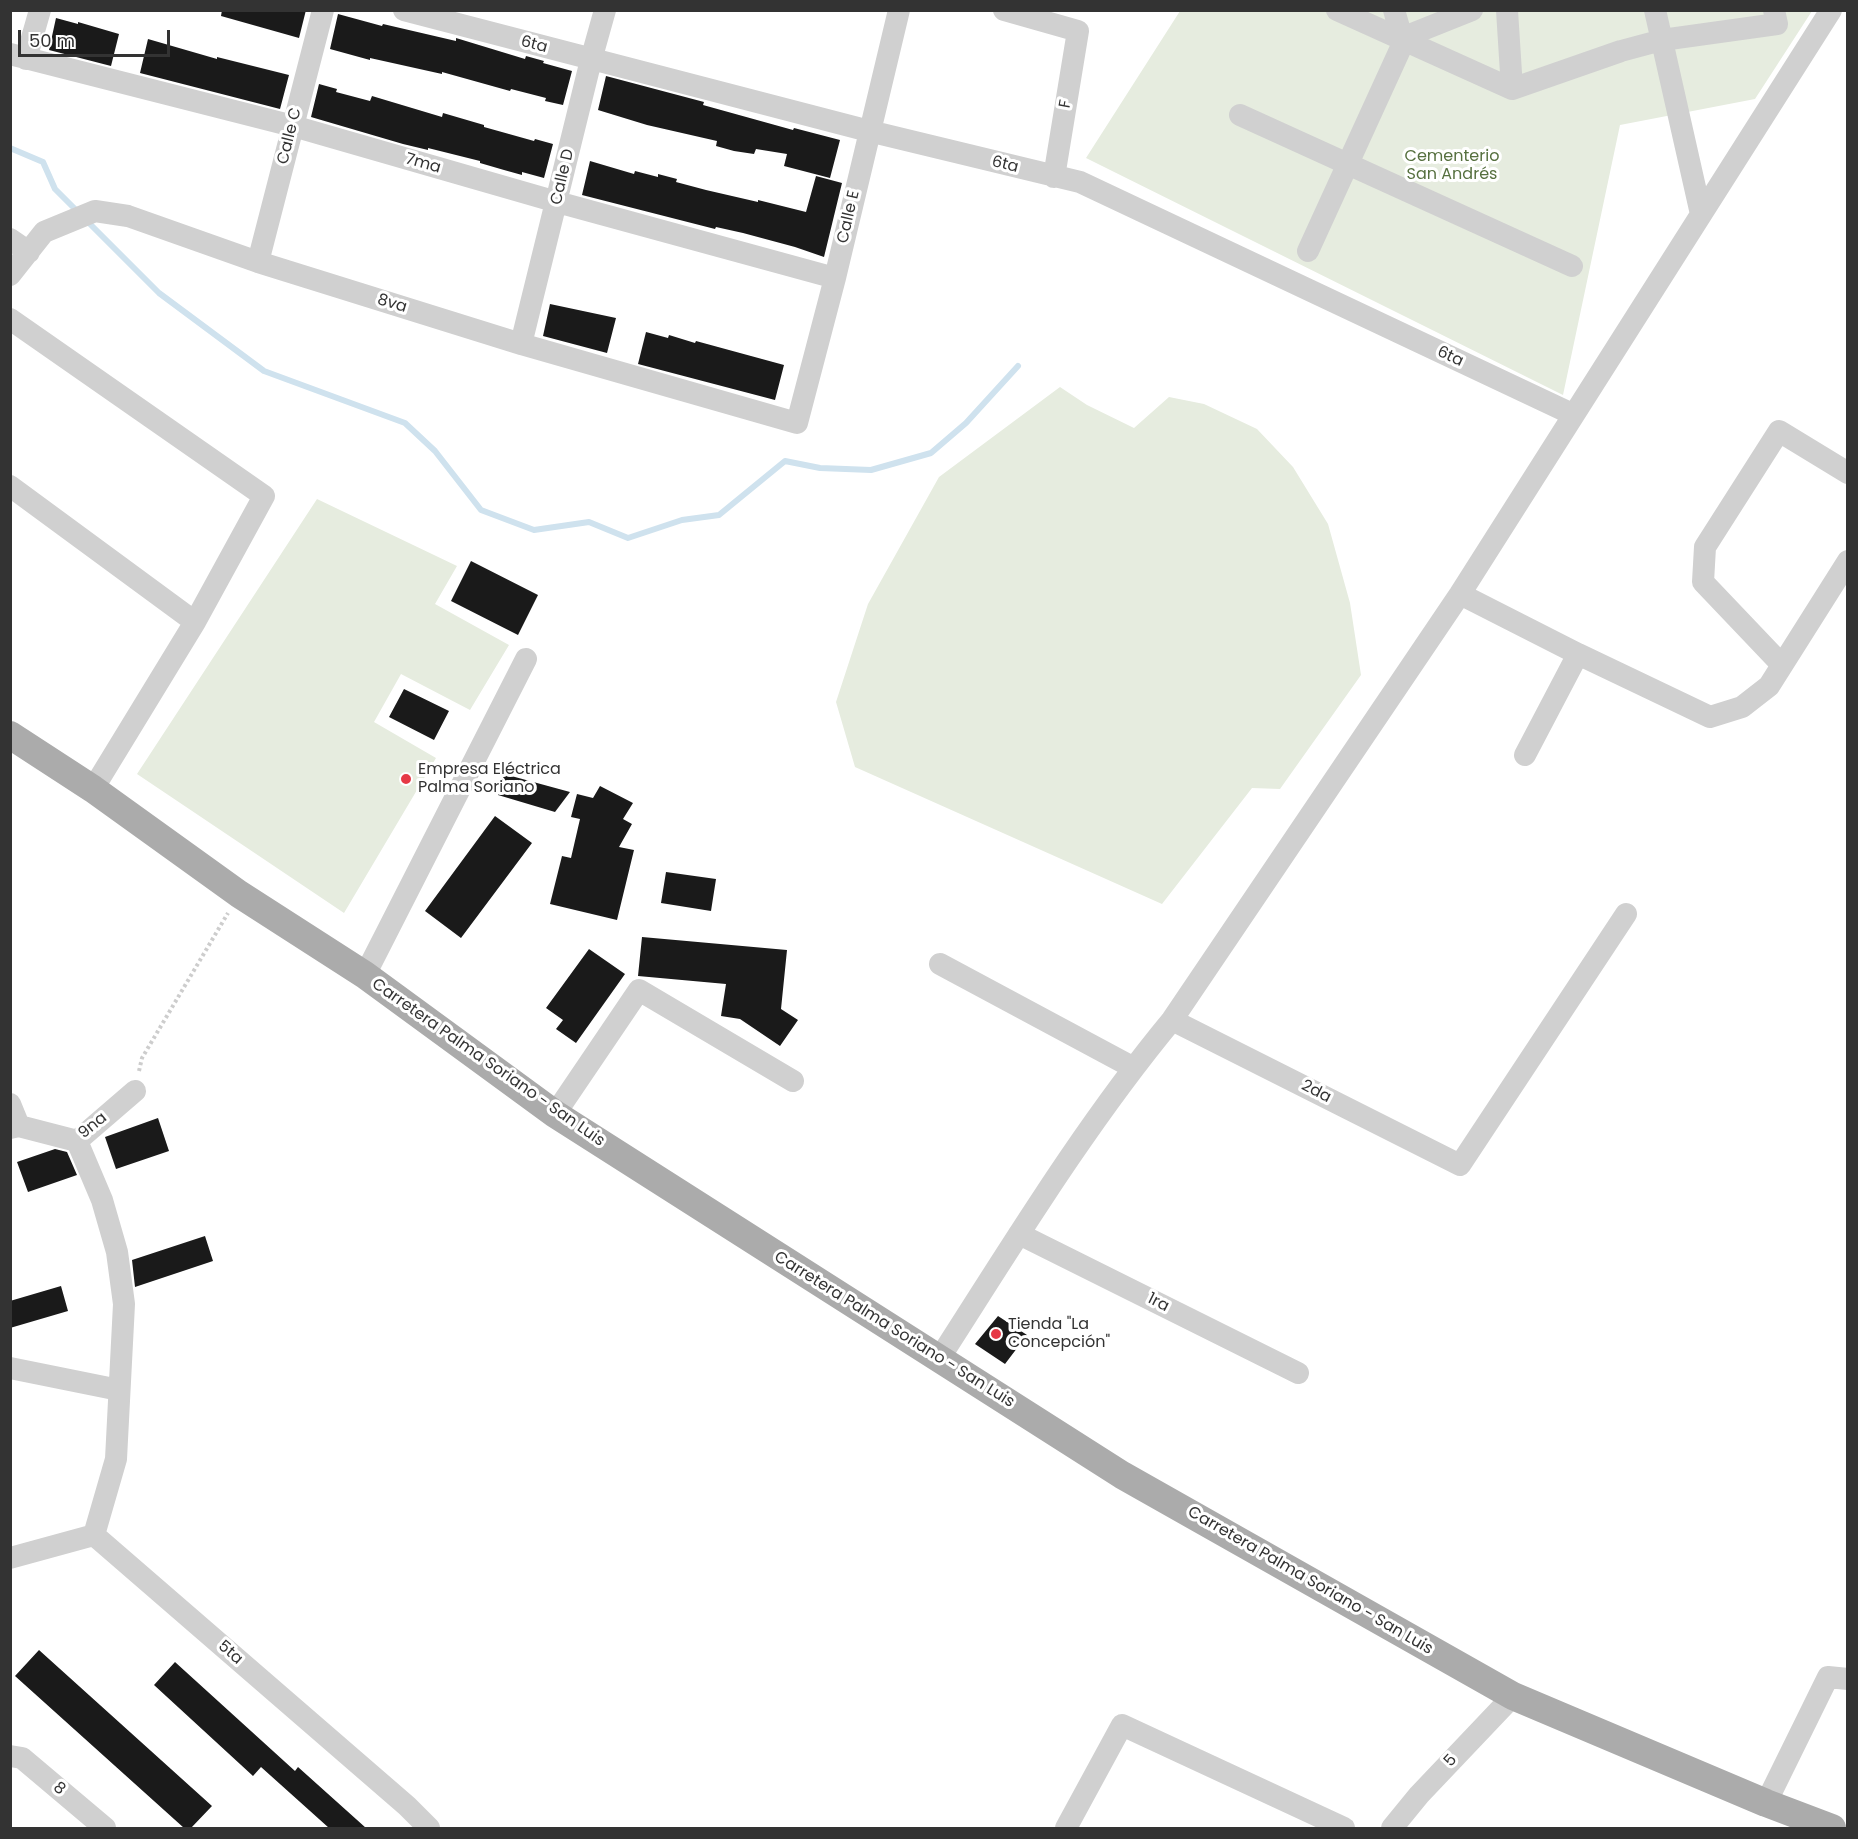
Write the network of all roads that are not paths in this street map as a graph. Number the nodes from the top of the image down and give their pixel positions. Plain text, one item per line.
1 (40, 10) edge
2 (323, 10) edge
3 (404, 10) edge
4 (605, 10) edge
5 (899, 10) edge
6 (1005, 10) edge
7 (1337, 10) edge
8 (1394, 10) edge
9 (1472, 10) edge
10 (1507, 10) edge
11 (1655, 10) edge
12 (1774, 10) edge
13 (1831, 10) edge
14 (1404, 40) junction
15 (1662, 40) junction
16 (18, 57) edge
17 (591, 60) junction
18 (1512, 89) junction
19 (1240, 115) dead end
20 (293, 126) junction
21 (869, 131) junction
22 (1348, 164) junction
23 (1053, 177) junction
24 (557, 202) junction
25 (1701, 214) junction
26 (10, 239) edge
27 (1308, 251) dead end
28 (29, 252) junction
29 (258, 262) junction
30 (1572, 266) dead end
31 (10, 275) edge
32 (835, 278) junction
33 (10, 319) edge
34 (521, 344) junction
35 (1572, 414) junction
36 (797, 423) joint
37 (1848, 473) edge
38 (10, 486) edge
39 (1848, 561) edge
40 (1460, 594) junction
41 (195, 622) junction
42 (1578, 654) junction
43 (526, 659) dead end
44 (1782, 665) junction
45 (10, 735) edge
46 (1525, 755) dead end
47 (93, 789) junction
48 (1626, 914) dead end
49 (940, 964) dead end
50 (365, 975) junction
51 (1172, 1020) junction
52 (1132, 1067) junction
53 (793, 1082) dead end
54 (135, 1091) road end
55 (10, 1104) edge
56 (555, 1114) junction
57 (15, 1127) edge
58 (77, 1141) junction
59 (1019, 1234) junction
60 (939, 1359) junction
61 (10, 1368) edge
62 (1298, 1373) dead end
63 (119, 1390) junction
64 (94, 1535) junction
65 (10, 1558) edge
66 (1848, 1679) edge
67 (1513, 1696) junction
68 (10, 1756) edge
69 (1766, 1803) junction
70 (105, 1828) edge
71 (429, 1828) edge
72 (1066, 1828) edge
73 (1344, 1828) edge
74 (1392, 1828) edge
75 (1832, 1828) edge

1 - 16 street
2 - 20 street, Calle C
3 - 17 street, 6ta
4 - 17 street, Calle D
5 - 21 street, Calle E
6 - 23 street, F
7 - 14 street
8 - 9 street
10 - 18 street
11 - 15 street
12 - 15 street
13 - 25 street
14 - 18 street
14 - 22 street
15 - 18 street
15 - 25 street
16 - 20 street, 7ma
17 - 21 street, 6ta
17 - 24 street, Calle D
19 - 22 street
20 - 24 street, 7ma
20 - 29 street, Calle C
21 - 23 street, 6ta
21 - 32 street, Calle E
22 - 27 street
22 - 30 street
23 - 35 street, 6ta
24 - 32 street, 7ma
24 - 34 street, Calle D
25 - 35 street
26 - 28 street
28 - 29 street, 8va
28 - 31 street, 8va
29 - 34 street, 8va
32 - 36 street, Calle E
33 - 41 street
34 - 36 street, 8va
35 - 40 street
37 - 44 street
38 - 41 street
39 - 44 street
40 - 42 street
40 - 51 street
41 - 47 street
42 - 44 street
42 - 46 street
43 - 50 street
45 - 47 main road, Carretera Palma Soriano - San Luis
47 - 50 main road, Carretera Palma Soriano - San Luis
48 - 51 street, 2da
49 - 52 street
50 - 56 main road, Carretera Palma Soriano - San Luis
51 - 52 street
52 - 59 street
53 - 56 street
54 - 58 street, 9na
55 - 57 street
56 - 60 main road, Carretera Palma Soriano - San Luis
57 - 58 street, 9na
58 - 63 street
59 - 60 street
59 - 62 street, 1ra
60 - 67 main road, Carretera Palma Soriano - San Luis
61 - 63 street
63 - 64 street
64 - 65 street
64 - 71 street, 5ta
66 - 69 street
67 - 69 main road, Carretera Palma Soriano - San Luis
67 - 74 street, 5
68 - 70 street, 8
69 - 75 main road, Carretera Palma Soriano - San Luis
72 - 73 street

